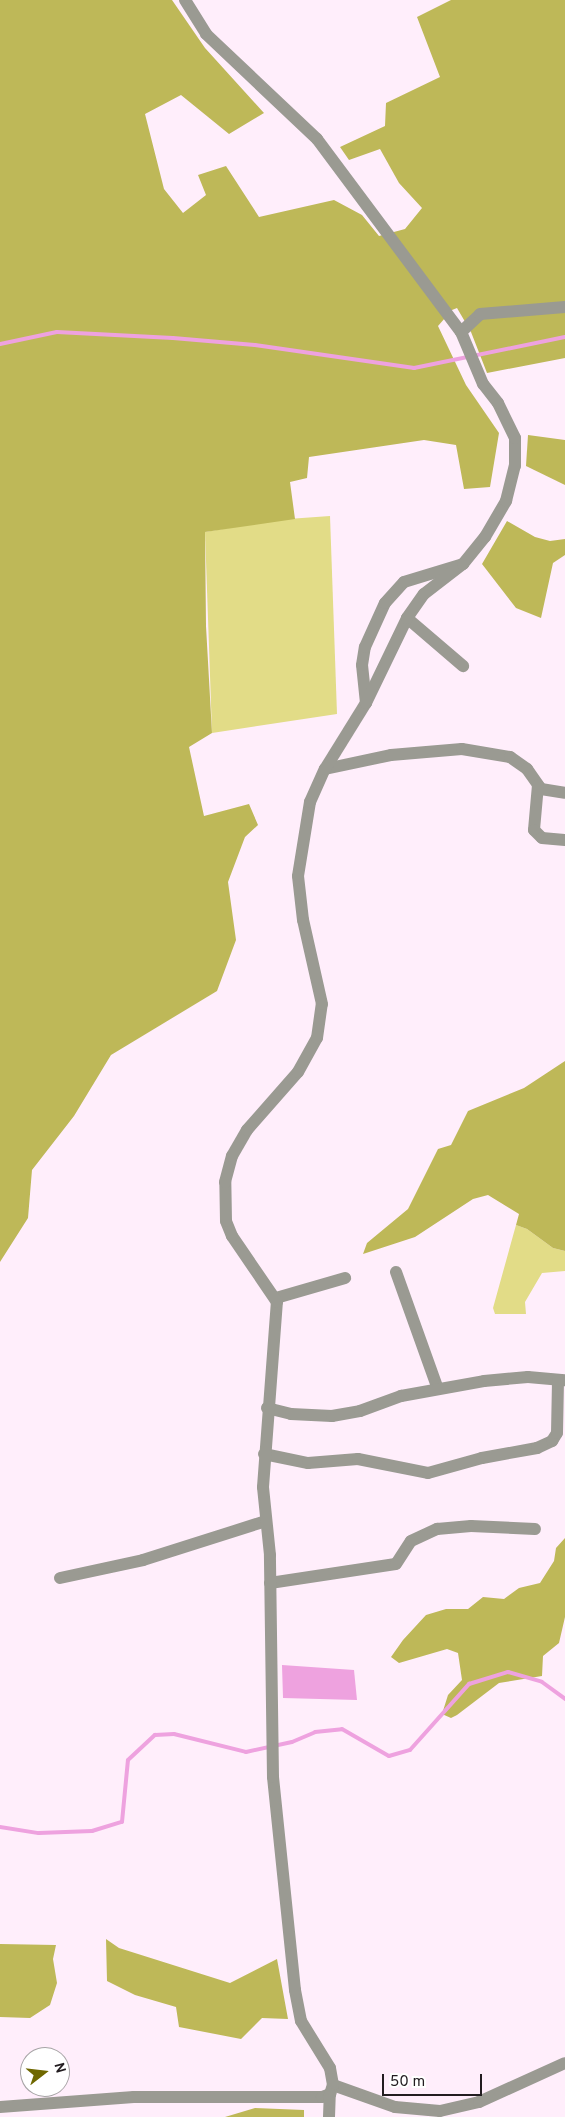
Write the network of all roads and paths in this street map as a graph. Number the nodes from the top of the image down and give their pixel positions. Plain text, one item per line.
1 (185, 0) edge
2 (565, 307) edge
3 (462, 332) junction
4 (463, 564) junction
5 (407, 618) junction
6 (463, 666) dead end
7 (366, 703) junction
8 (325, 769) junction
9 (538, 785) junction
10 (565, 793) edge
11 (565, 840) edge
12 (396, 1272) dead end
13 (345, 1278) dead end
14 (276, 1298) junction
15 (562, 1380) edge
16 (438, 1389) junction
17 (267, 1408) junction
18 (264, 1454) junction
19 (266, 1521) junction
20 (535, 1529) dead end
21 (60, 1578) dead end
22 (270, 1583) junction
23 (565, 2063) edge
24 (332, 2090) junction
25 (0, 2107) edge
26 (329, 2117) edge

1 - 3 street
2 - 3 street
3 - 4 street
4 - 5 street
4 - 7 street
5 - 6 street
5 - 7 street
7 - 8 street
8 - 9 street
8 - 14 street
9 - 10 street
9 - 11 street
12 - 16 street
13 - 14 street
14 - 17 street
15 - 16 street
15 - 18 street
16 - 17 street
17 - 18 street
18 - 19 street
19 - 21 street
19 - 22 street
20 - 22 street
22 - 24 street
23 - 24 street
24 - 25 street
24 - 26 street

